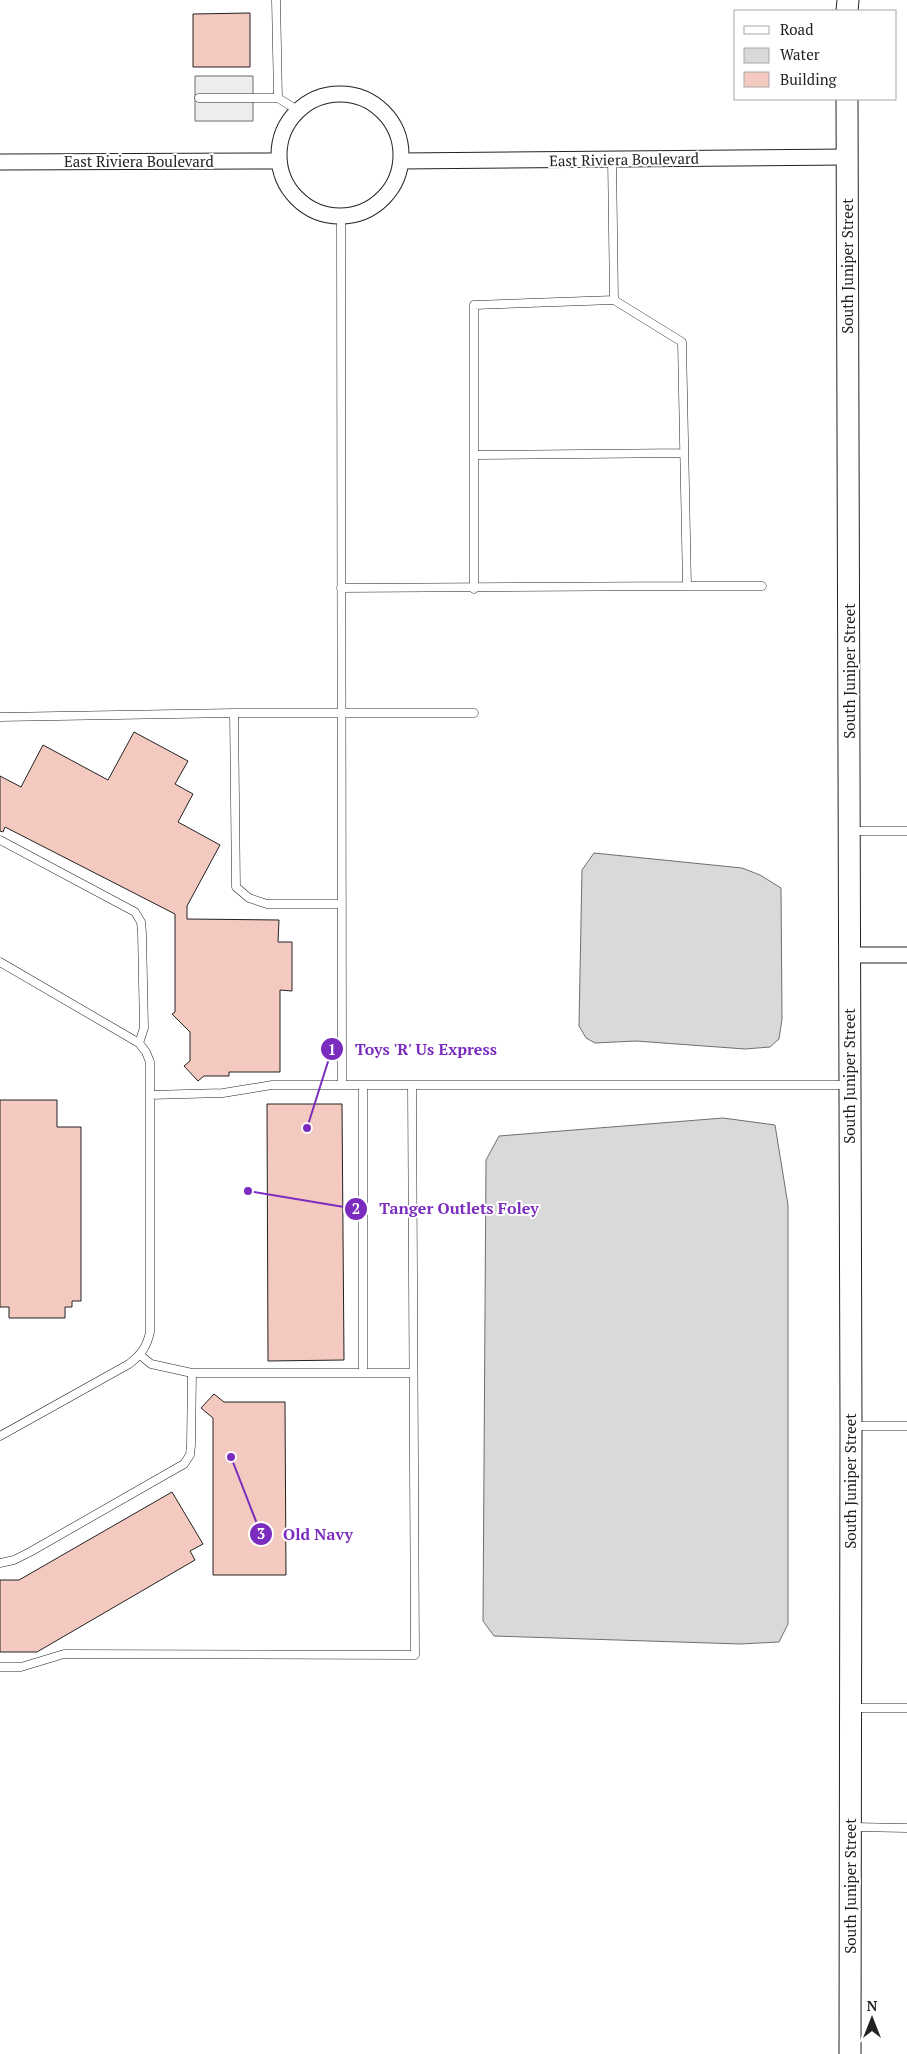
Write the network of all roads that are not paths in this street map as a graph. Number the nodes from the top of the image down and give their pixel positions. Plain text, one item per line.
1 (276, 0) edge
2 (199, 98) dead end
3 (278, 98) junction
4 (847, 100) edge
5 (299, 111) junction
6 (847, 156) junction
7 (612, 160) junction
8 (279, 161) junction
9 (401, 161) junction
10 (0, 162) edge
11 (341, 217) junction
12 (614, 300) junction
13 (684, 453) junction
14 (474, 455) junction
15 (687, 586) junction
16 (762, 586) dead end
17 (341, 588) junction
18 (474, 589) junction
19 (342, 711) junction
20 (234, 713) junction
21 (474, 713) dead end
22 (0, 717) edge
23 (849, 831) junction
24 (907, 831) edge
25 (0, 840) edge
26 (342, 904) junction
27 (849, 955) junction
28 (907, 955) edge
29 (0, 962) edge
30 (139, 1043) junction
31 (342, 1084) junction
32 (362, 1085) junction
33 (412, 1085) junction
34 (850, 1085) junction
35 (150, 1095) junction
36 (140, 1355) junction
37 (192, 1374) junction
38 (362, 1374) junction
39 (414, 1374) junction
40 (850, 1426) junction
41 (907, 1426) edge
42 (0, 1436) edge
43 (0, 1563) edge
44 (0, 1667) edge
45 (850, 1708) junction
46 (907, 1708) edge
47 (850, 1827) junction
48 (907, 1828) edge
49 (850, 2054) edge

1 - 3 lane
2 - 3 lane
3 - 5 lane
4 - 6 street, South Juniper Street
5 - 8 street
5 - 9 street
6 - 7 street, East Riviera Boulevard
6 - 23 street, South Juniper Street
7 - 9 street, East Riviera Boulevard
7 - 12 lane
8 - 10 street, East Riviera Boulevard
8 - 11 street
9 - 11 street
11 - 17 lane
12 - 13 lane
12 - 14 lane
13 - 14 lane
13 - 15 lane
14 - 18 lane
15 - 16 lane
15 - 18 lane
17 - 18 lane
17 - 19 lane
19 - 20 lane
19 - 21 lane
19 - 26 lane
20 - 22 lane
20 - 26 lane
23 - 24 lane
23 - 27 street, South Juniper Street
25 - 30 lane
26 - 31 lane
27 - 28 street
27 - 34 street, South Juniper Street
29 - 30 lane
30 - 35 lane
31 - 32 lane
31 - 35 lane
32 - 33 lane
32 - 38 lane
33 - 34 lane
33 - 39 lane
34 - 40 street, South Juniper Street
35 - 36 lane
36 - 37 lane
36 - 42 lane
37 - 38 lane
37 - 43 lane
38 - 39 lane
39 - 44 lane
40 - 41 lane
40 - 45 street, South Juniper Street
45 - 46 lane
45 - 47 street, South Juniper Street
47 - 48 lane
47 - 49 street, South Juniper Street

